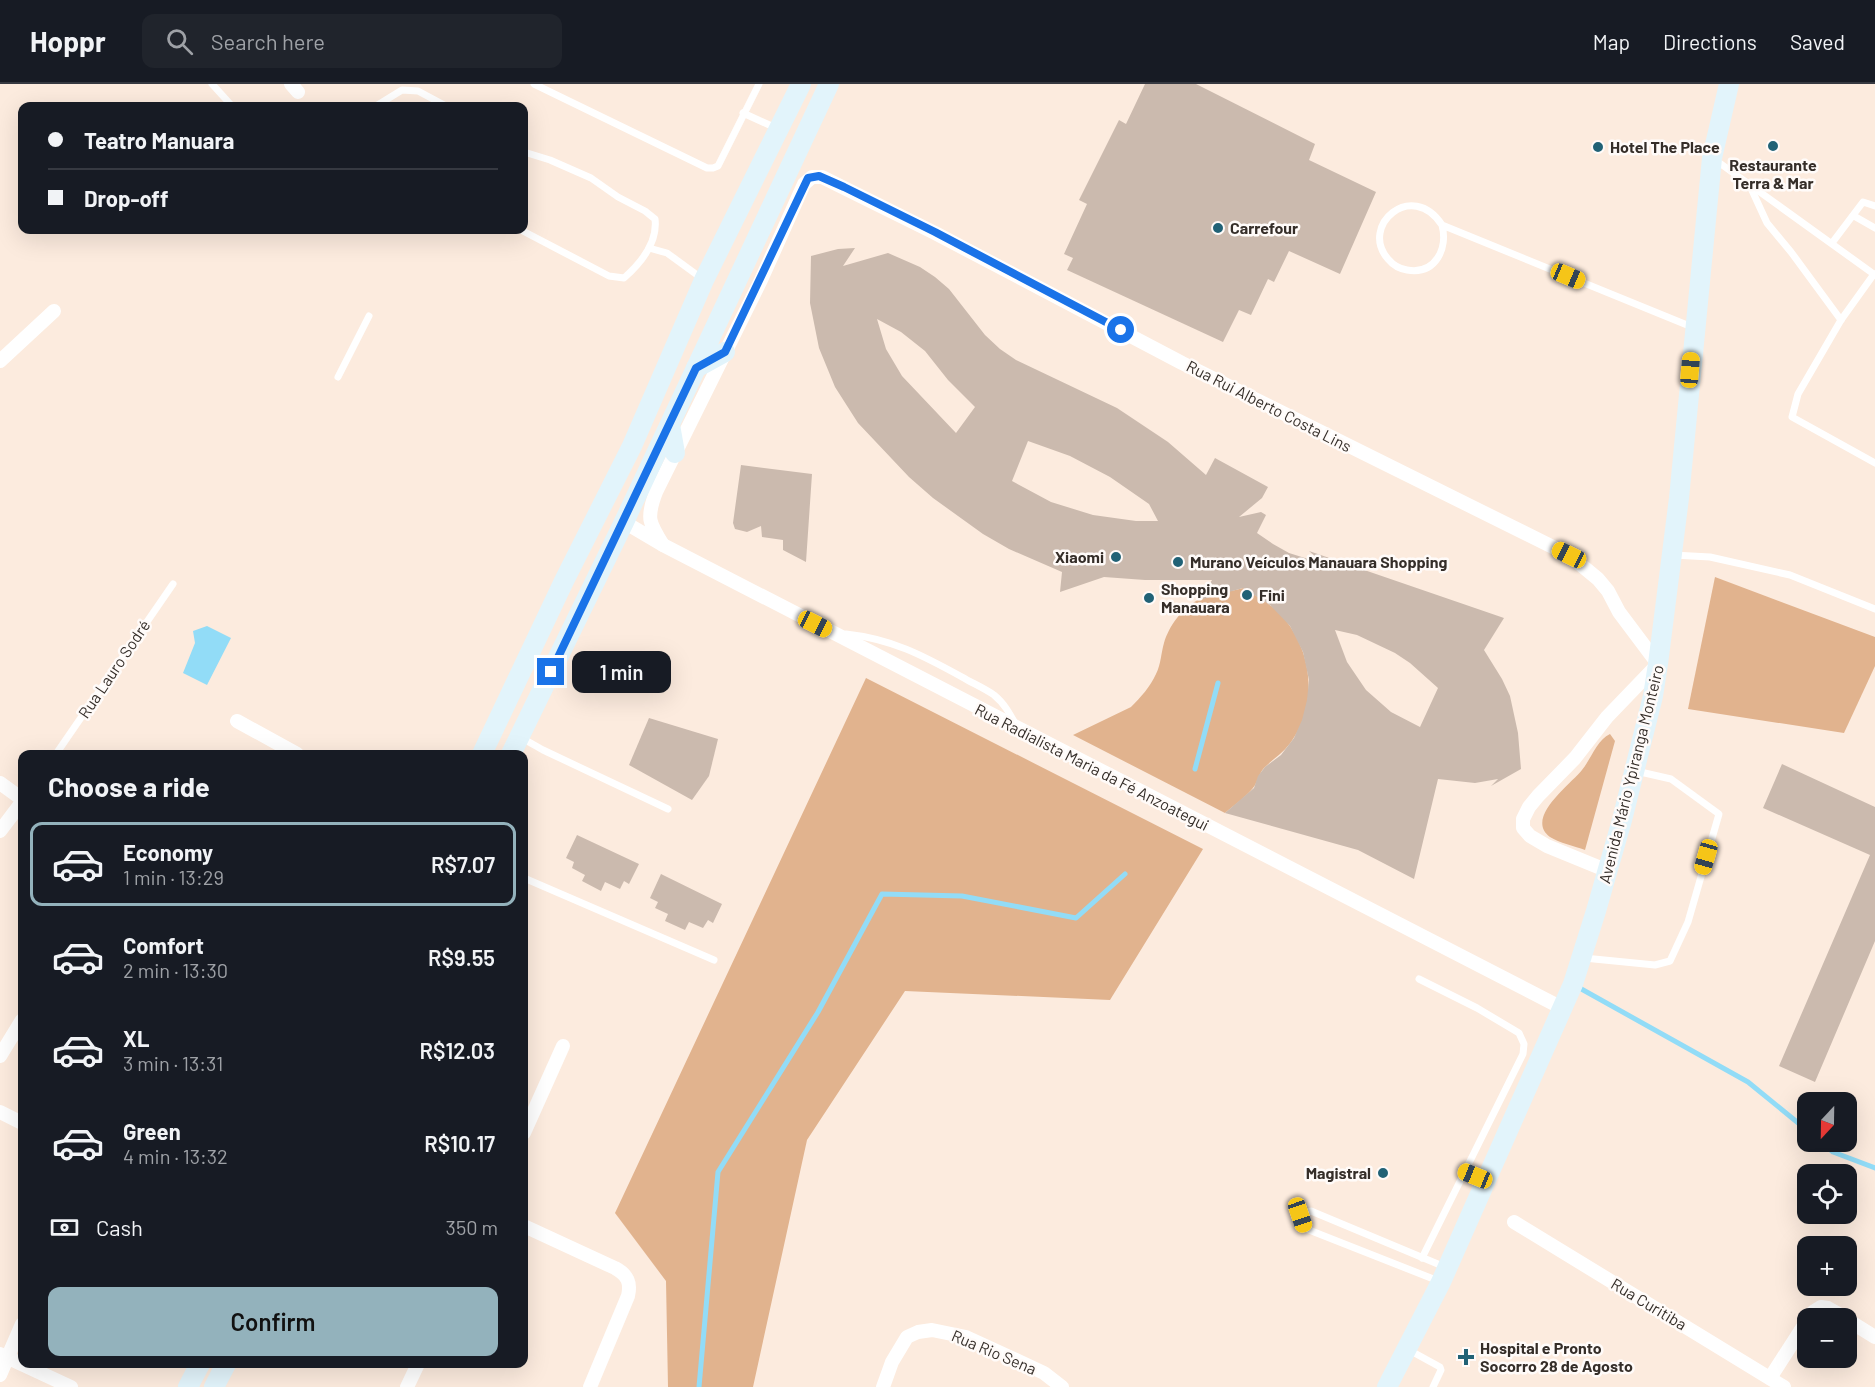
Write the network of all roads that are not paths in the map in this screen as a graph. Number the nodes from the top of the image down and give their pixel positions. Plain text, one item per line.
1 (212, 84) edge
2 (534, 84) edge
3 (759, 84) edge
4 (801, 84) edge
5 (829, 84) edge
6 (1729, 84) edge
7 (228, 102) edge
8 (382, 102) edge
9 (439, 102) edge
10 (743, 113) junction
11 (779, 129) junction
12 (528, 153) edge
13 (1712, 158) junction
14 (1750, 185) junction
15 (1875, 206) edge
16 (1854, 216) junction
17 (1442, 225) junction
18 (1875, 228) edge
19 (528, 234) edge
20 (1832, 243) junction
21 (649, 248) junction
22 (1874, 274) edge
23 (705, 280) junction
24 (54, 311) dead end
25 (369, 316) dead end
26 (1841, 320) junction
27 (1694, 328) junction
28 (725, 352) junction
29 (0, 361) edge
30 (696, 368) junction
31 (338, 377) dead end
32 (669, 425) junction
33 (675, 453) junction
34 (1875, 464) edge
35 (624, 522) junction
36 (663, 545) junction
37 (1672, 555) junction
38 (172, 584) dead end
39 (1875, 609) edge
40 (834, 633) junction
41 (1658, 664) junction
42 (237, 721) dead end
43 (1017, 728) junction
44 (520, 737) junction
45 (59, 750) edge
46 (290, 750) edge
47 (484, 750) edge
48 (513, 750) edge
49 (1635, 770) junction
50 (0, 783) edge
51 (18, 798) edge
52 (18, 806) edge
53 (668, 809) dead end
54 (0, 831) edge
55 (1608, 871) junction
56 (528, 880) edge
57 (1582, 958) junction
58 (714, 960) dead end
59 (1419, 979) dead end
60 (1562, 1008) junction
61 (18, 1027) edge
62 (563, 1046) dead end
63 (0, 1056) edge
64 (0, 1112) edge
65 (18, 1121) edge
66 (528, 1124) edge
67 (1464, 1172) junction
68 (1486, 1181) junction
69 (1515, 1222) dead end
70 (528, 1228) edge
71 (1422, 1258) junction
72 (1444, 1275) junction
73 (1857, 1326) edge
74 (18, 1331) edge
75 (1797, 1336) edge
76 (1875, 1337) edge
77 (1406, 1348) junction
78 (3, 1356) edge
79 (18, 1363) edge
80 (29, 1368) edge
81 (198, 1368) edge
82 (224, 1368) edge
83 (416, 1368) edge
84 (0, 1375) edge
85 (1770, 1378) junction
86 (71, 1387) edge
87 (188, 1387) edge
88 (214, 1387) edge
89 (407, 1387) edge
90 (590, 1387) edge
91 (883, 1387) edge
92 (1062, 1387) edge
93 (1387, 1387) edge
94 (1433, 1387) edge
95 (1784, 1387) edge

1 - 7 lane
2 - 10 lane
3 - 10 lane
4 - 11 main road
5 - 30 main road
6 - 13 main road, Avenida Mário Ypiranga Monteiro
8 - 9 lane
10 - 11 lane
11 - 23 main road
12 - 21 lane
13 - 14 lane
13 - 27 main road, Avenida Mário Ypiranga Monteiro
14 - 20 lane
14 - 26 lane
15 - 16 lane
16 - 18 lane
16 - 20 lane
17 - 17 lane
17 - 27 lane
19 - 21 lane
20 - 22 lane
21 - 23 lane
22 - 26 lane
23 - 47 main road
24 - 29 street
25 - 31 lane
26 - 34 lane
27 - 37 main road, Avenida Mário Ypiranga Monteiro
28 - 30 main road
28 - 33 street, Rua Rui Alberto Costa Lins
28 - 41 street, Rua Rui Alberto Costa Lins
30 - 32 main road
32 - 33 main road
32 - 35 main road
33 - 36 street, Rua Rui Alberto Costa Lins
35 - 36 street, Rua Radialista Maria da Fé Anzoategui
35 - 44 main road
36 - 40 street, Rua Radialista Maria da Fé Anzoategui
37 - 39 lane
37 - 41 main road, Avenida Mário Ypiranga Monteiro
38 - 45 lane, Rua Lauro Sodré
40 - 43 street, Rua Radialista Maria da Fé Anzoategui
40 - 43 lane
41 - 49 main road, Avenida Mário Ypiranga Monteiro
41 - 55 street
42 - 46 street
43 - 60 street, Rua Radialista Maria da Fé Anzoategui
44 - 48 main road
44 - 53 lane
49 - 55 main road, Avenida Mário Ypiranga Monteiro
49 - 57 lane
50 - 51 street
52 - 54 street
55 - 57 main road, Avenida Mário Ypiranga Monteiro
56 - 58 lane
57 - 60 main road, Avenida Mário Ypiranga Monteiro
59 - 67 lane
60 - 68 main road, Avenida Mário Ypiranga Monteiro
61 - 63 street
62 - 66 street
64 - 65 street
67 - 68 lane
67 - 71 lane
68 - 72 main road, Avenida Mário Ypiranga Monteiro
69 - 85 street, Rua Curitiba
70 - 90 street
71 - 72 lane
71 - 72 lane
72 - 77 main road, Avenida Mário Ypiranga Monteiro
73 - 76 street
74 - 78 street
75 - 85 street
77 - 93 main road, Avenida Mário Ypiranga Monteiro
77 - 94 lane
78 - 79 street
78 - 84 street
80 - 86 street
81 - 87 main road
82 - 88 main road
83 - 89 street
85 - 95 street, Rua Curitiba
91 - 92 street, Rua Rio Sena

